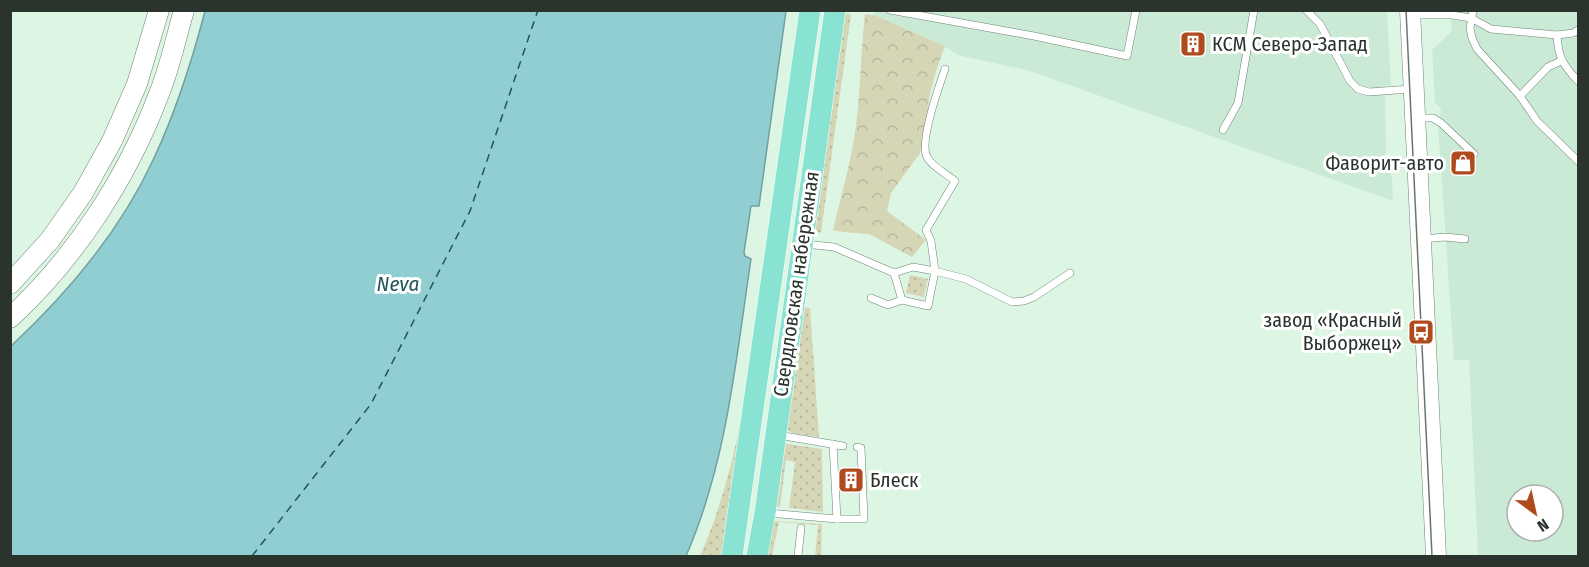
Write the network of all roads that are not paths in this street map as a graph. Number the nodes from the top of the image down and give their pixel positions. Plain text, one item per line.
1 (159, 10) edge
2 (184, 10) edge
3 (810, 10) edge
4 (835, 10) edge
5 (890, 10) edge
6 (1136, 10) edge
7 (1254, 10) edge
8 (1306, 10) edge
9 (1410, 13) edge
10 (1472, 14) edge
11 (1578, 30) edge
12 (1557, 35) junction
13 (1561, 61) junction
14 (945, 69) dead end
15 (1578, 81) edge
16 (1413, 89) junction
17 (1521, 96) junction
18 (1415, 118) junction
19 (1223, 130) dead end
20 (1474, 154) dead end
21 (1578, 161) edge
22 (1420, 239) junction
23 (1465, 239) dead end
24 (802, 244) junction
25 (935, 271) junction
26 (894, 273) junction
27 (1070, 273) dead end
28 (10, 284) edge
29 (871, 298) dead end
30 (902, 300) junction
31 (10, 318) edge
32 (775, 435) junction
33 (833, 444) junction
34 (843, 446) dead end
35 (857, 447) dead end
36 (765, 513) junction
37 (837, 519) junction
38 (801, 528) dead end
39 (732, 556) edge
40 (757, 556) edge
41 (798, 556) edge
42 (1436, 556) edge

1 - 28 main road
2 - 31 main road
3 - 39 main road, Свердловская набережная
4 - 24 main road, Свердловская набережная
5 - 6 lane
7 - 19 lane
8 - 16 lane
9 - 10 lane
9 - 16 main road
10 - 12 lane
10 - 17 lane
11 - 12 lane
12 - 13 lane
13 - 15 lane
13 - 17 lane
14 - 25 lane
16 - 18 main road
17 - 21 lane
18 - 20 lane
18 - 22 main road
22 - 23 lane
22 - 42 main road
24 - 26 lane
24 - 32 main road, Свердловская набережная
25 - 26 lane
25 - 27 lane
25 - 30 lane
26 - 30 lane
29 - 30 lane
32 - 33 lane
32 - 36 main road, Свердловская набережная
33 - 34 lane
33 - 37 lane
35 - 37 lane
36 - 37 lane
36 - 40 main road, Свердловская набережная
38 - 41 lane

